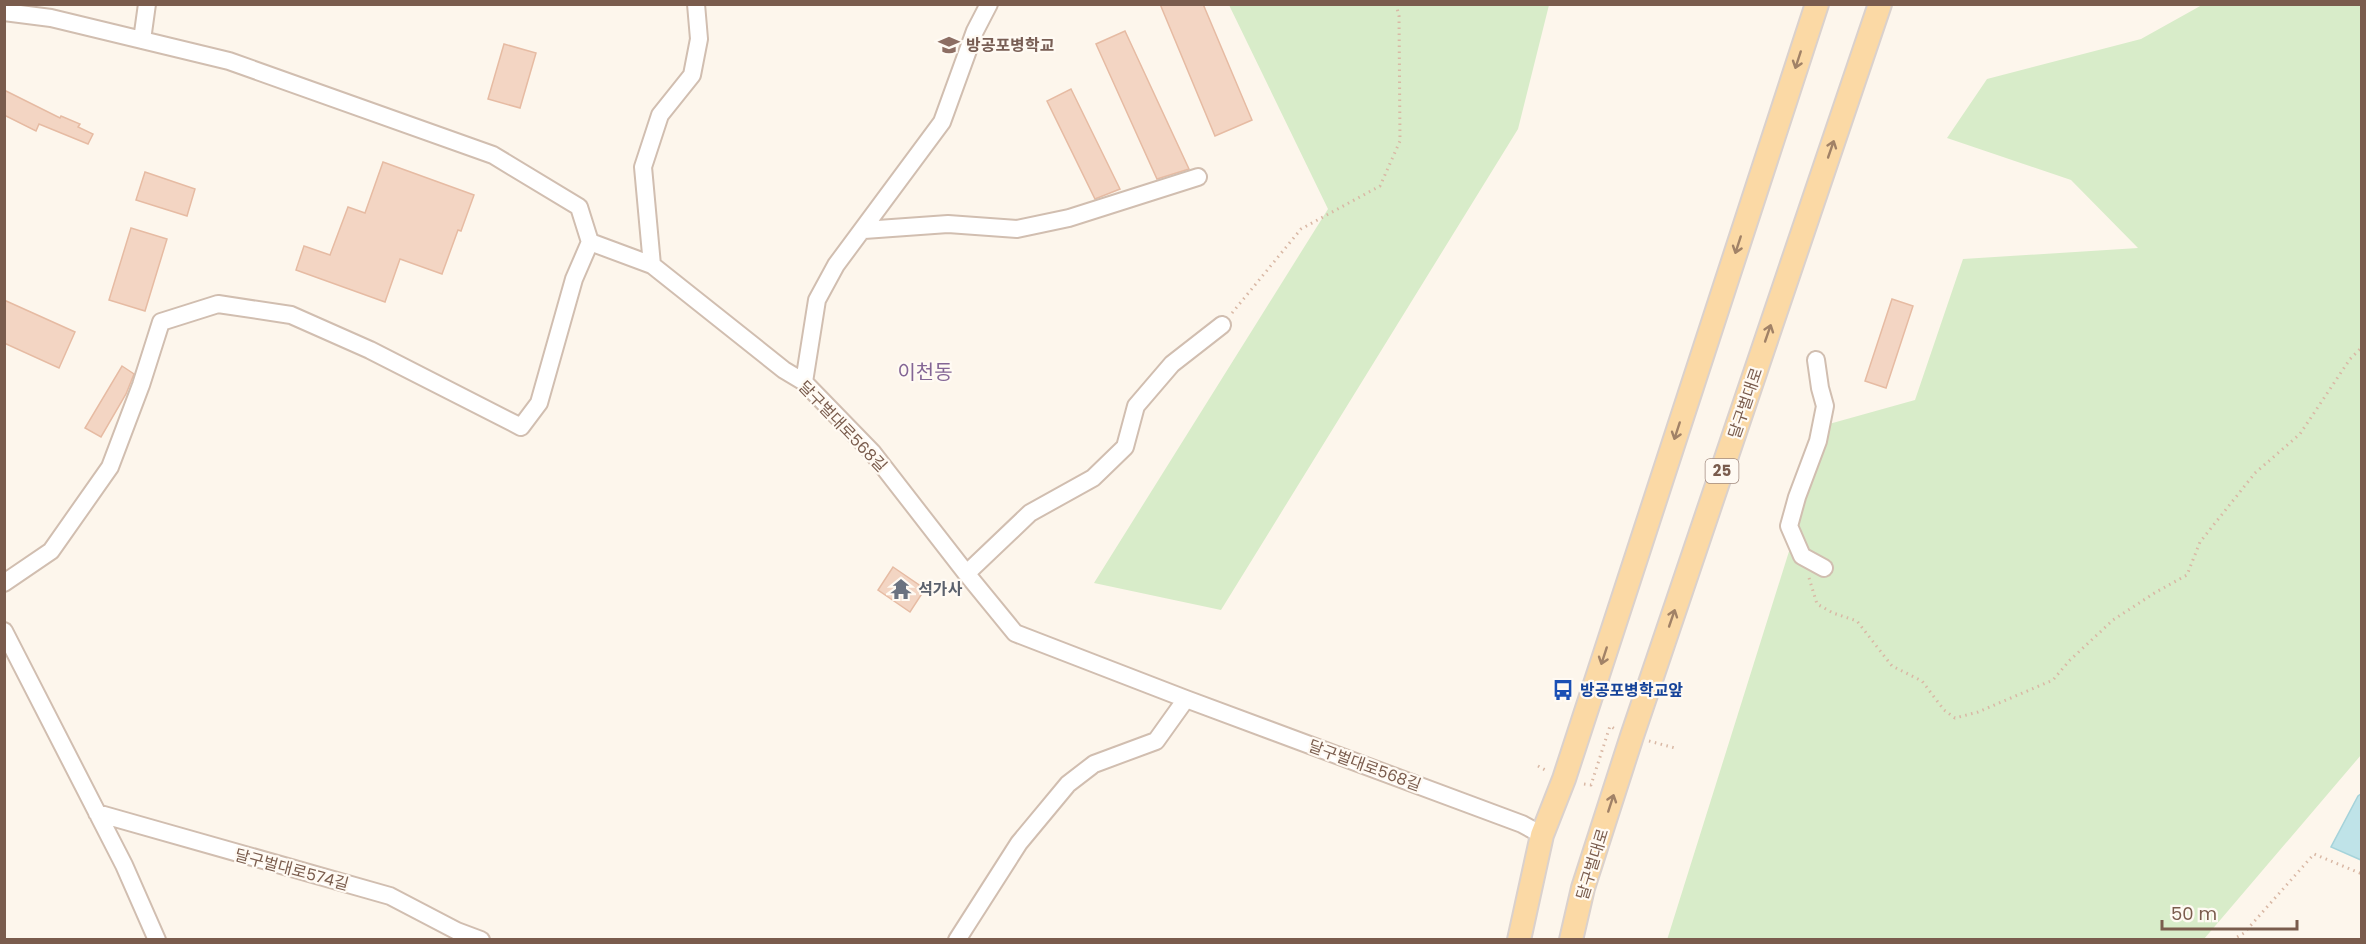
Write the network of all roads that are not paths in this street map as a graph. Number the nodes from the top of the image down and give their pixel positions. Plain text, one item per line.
1 (147, 4) edge
2 (696, 4) edge
3 (989, 4) edge
4 (1817, 4) edge
5 (1880, 4) edge
6 (4, 12) edge
7 (142, 40) junction
8 (1198, 177) dead end
9 (864, 230) junction
10 (590, 242) junction
11 (652, 265) junction
12 (1222, 325) road end
13 (1816, 360) dead end
14 (804, 382) junction
15 (1824, 568) dead end
16 (967, 573) junction
17 (4, 583) edge
18 (4, 631) edge
19 (1186, 699) junction
20 (97, 813) junction
21 (1542, 835) junction
22 (157, 939) edge
23 (481, 939) edge
24 (957, 939) edge
25 (1519, 939) edge
26 (1571, 939) edge

1 - 7 street
2 - 11 street
3 - 9 street
4 -> 21 main road
26 -> 5 main road, 달구벌대로 / 25
6 - 7 street
7 - 10 street
8 - 9 street
9 - 14 street
10 - 11 street, 달구벌대로568길
10 - 17 street
11 - 14 street, 달구벌대로568길
12 - 16 street
13 - 15 street
14 - 16 street, 달구벌대로568길
16 - 19 street, 달구벌대로568길
18 - 20 street
19 - 21 street, 달구벌대로568길
19 - 24 street
20 - 22 street
20 - 23 street, 달구벌대로574길
21 - 25 main road

